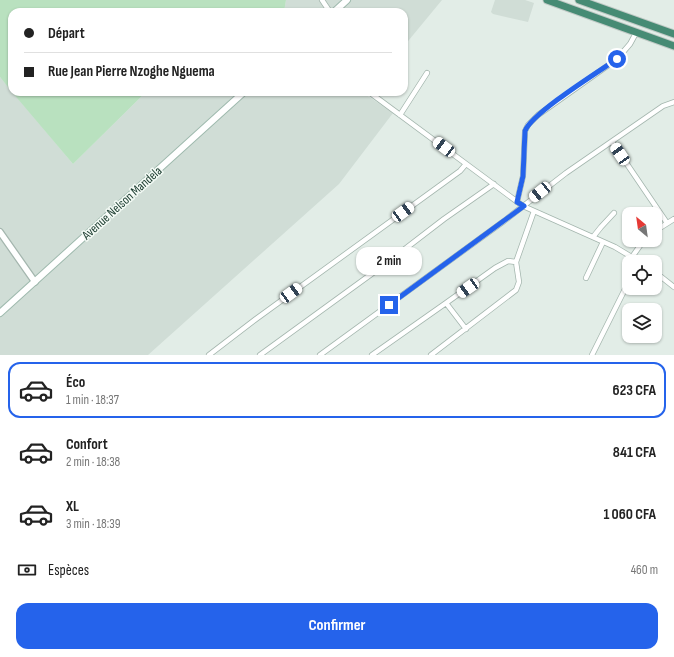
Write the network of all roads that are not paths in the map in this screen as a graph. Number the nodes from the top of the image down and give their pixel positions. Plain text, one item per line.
1 (346, 0) edge
2 (547, 0) edge
3 (579, 0) edge
4 (338, 8) edge
5 (636, 33) junction
6 (674, 34) edge
7 (674, 46) edge
8 (427, 73) dead end
9 (240, 96) edge
10 (375, 96) edge
11 (674, 102) edge
12 (400, 115) junction
13 (612, 142) junction
14 (466, 164) junction
15 (494, 184) junction
16 (517, 202) junction
17 (524, 206) junction
18 (534, 211) junction
19 (614, 213) dead end
20 (674, 220) edge
21 (667, 223) junction
22 (662, 226) edge
23 (0, 232) edge
24 (593, 237) junction
25 (603, 242) junction
26 (628, 255) edge
27 (516, 262) junction
28 (662, 277) edge
29 (586, 278) dead end
30 (35, 282) junction
31 (674, 286) edge
32 (622, 295) edge
33 (446, 303) junction
34 (0, 313) edge
35 (466, 329) junction
36 (209, 355) edge
37 (260, 355) edge
38 (320, 355) edge
39 (372, 355) edge
40 (431, 355) edge
41 (592, 355) edge

1 - 4 main road
2 - 5 highway
3 - 6 highway
5 - 7 highway
5 - 16 street
8 - 12 street
9 - 30 main road, Avenue Nelson Mandela
10 - 12 street
11 - 13 street
12 - 14 street
13 - 17 street
13 - 21 street
14 - 15 street
14 - 36 street
15 - 16 street
15 - 37 street
16 - 17 street
17 - 18 street
17 - 38 street
18 - 24 street
18 - 27 street
19 - 24 street
20 - 21 street
21 - 22 street
23 - 30 street
24 - 25 street
25 - 26 street
25 - 29 street
27 - 33 street
27 - 35 street
28 - 31 street
30 - 34 main road, Avenue Nelson Mandela
32 - 41 street
33 - 35 street
33 - 39 street
35 - 40 street

